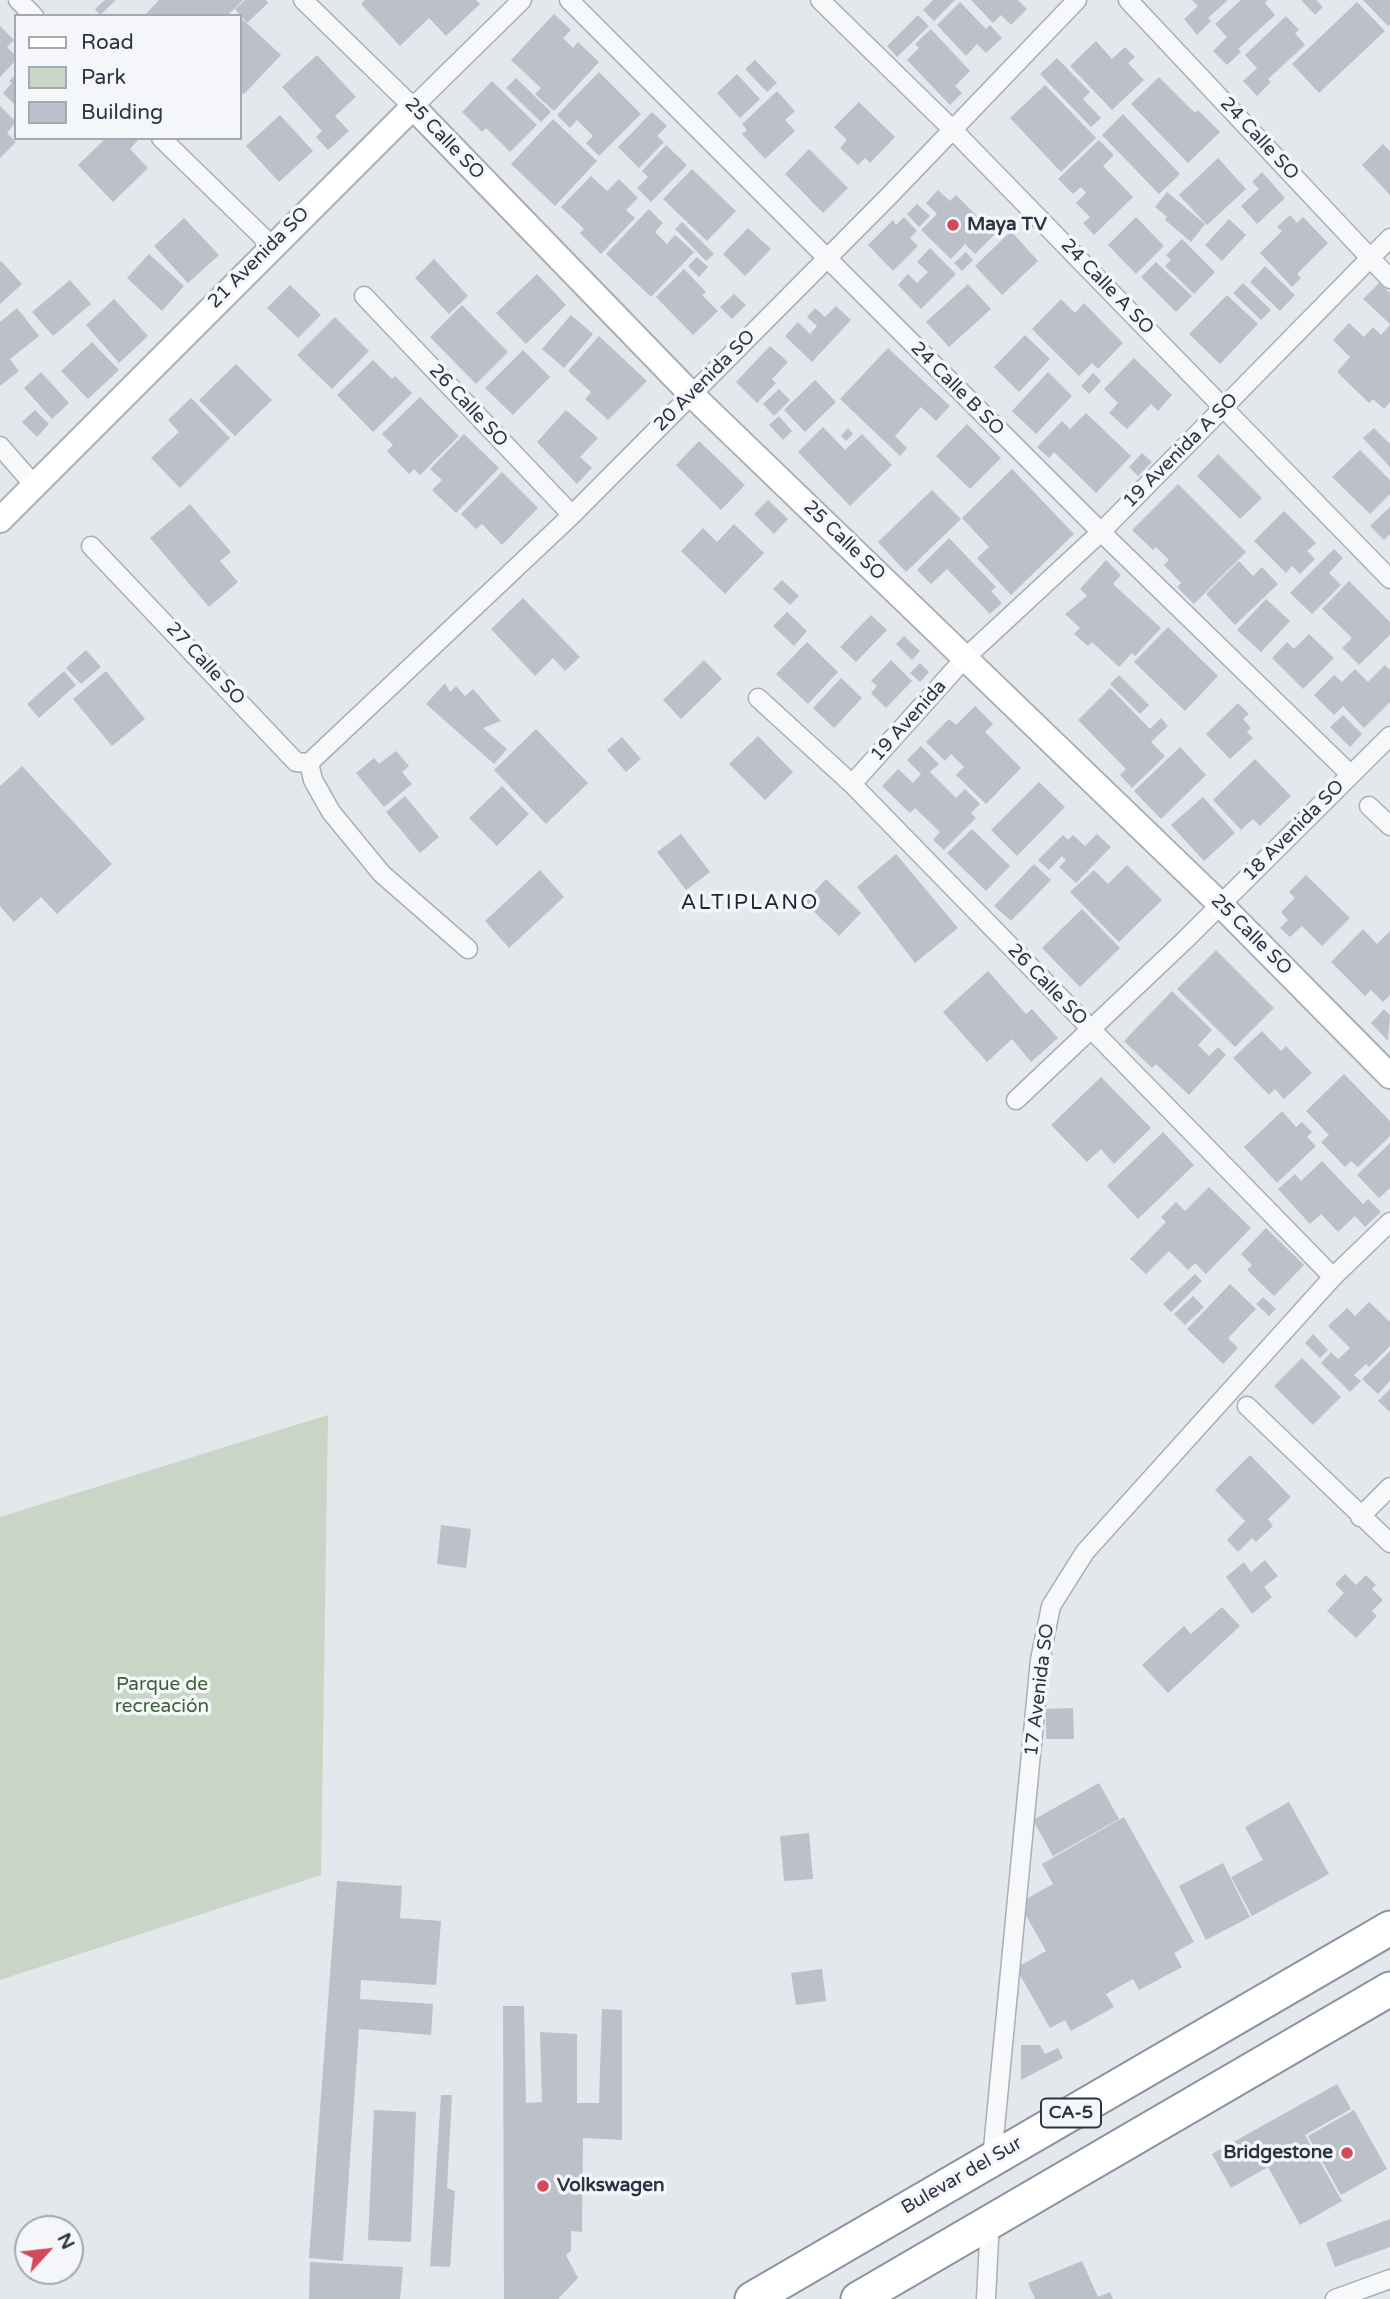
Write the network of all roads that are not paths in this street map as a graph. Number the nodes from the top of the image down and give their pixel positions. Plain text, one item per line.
1 (18, 0) edge
2 (303, 0) edge
3 (522, 0) edge
4 (569, 0) edge
5 (820, 0) edge
6 (1077, 0) edge
7 (1128, 0) edge
8 (32, 14) edge
9 (413, 107) junction
10 (953, 130) junction
11 (163, 140) edge
12 (1390, 238) edge
13 (272, 246) junction
14 (1370, 257) junction
15 (827, 259) junction
16 (1390, 279) edge
17 (365, 296) dead end
18 (691, 394) junction
19 (1225, 407) junction
20 (0, 446) edge
21 (34, 485) junction
22 (572, 515) junction
23 (0, 520) edge
24 (1101, 532) junction
25 (91, 545) dead end
26 (1390, 579) edge
27 (965, 658) junction
28 (758, 698) dead end
29 (1390, 736) edge
30 (315, 757) junction
31 (1351, 775) junction
32 (852, 784) junction
33 (1369, 806) dead end
34 (1390, 826) edge
35 (1220, 904) junction
36 (468, 949) dead end
37 (1092, 1031) junction
38 (1390, 1076) edge
39 (1016, 1100) dead end
40 (1390, 1222) edge
41 (1333, 1277) junction
42 (1247, 1406) dead end
43 (1390, 1487) edge
44 (1360, 1517) junction
45 (1390, 1543) edge
46 (1390, 1928) edge
47 (1390, 1989) edge
48 (992, 2159) junction
49 (990, 2220) junction
50 (1390, 2279) edge
51 (752, 2299) edge
52 (859, 2299) edge
53 (986, 2299) edge
54 (1335, 2299) edge

1 - 8 street
2 - 9 street, 25 Calle SO
3 - 9 street, 21 Avenida SO
4 - 15 street, 24 Calle B SO
5 - 10 street, 24 Calle A SO
6 - 10 street, 20 Avenida SO
7 - 14 street, 24 Calle SO
9 - 13 street, 21 Avenida SO
9 - 18 street, 25 Calle SO
10 - 15 street, 20 Avenida SO
10 - 19 street, 24 Calle A SO
11 - 13 street
12 - 14 street, 19 Avenida A SO
13 - 21 street, 21 Avenida SO
14 - 16 street, 24 Calle SO
14 - 19 street, 19 Avenida A SO
15 - 18 street, 20 Avenida SO
15 - 24 street, 24 Calle B SO
17 - 22 street, 26 Calle SO
18 - 22 street, 20 Avenida SO
18 - 27 street, 25 Calle SO
19 - 24 street, 19 Avenida A SO
19 - 26 street, 24 Calle A SO
20 - 21 street
21 - 23 street, 21 Avenida SO
22 - 30 street, 20 Avenida SO
24 - 27 street, 19 Avenida A SO
24 - 31 street, 24 Calle B SO
25 - 30 street, 27 Calle SO
27 - 32 street, 19 Avenida
27 - 35 street, 25 Calle SO
28 - 32 street, 26 Calle SO
29 - 31 street, 18 Avenida SO
30 - 36 street
31 - 35 street, 18 Avenida SO
32 - 37 street, 26 Calle SO
33 - 34 street
35 - 37 street, 18 Avenida SO
35 - 38 street, 25 Calle SO
37 - 39 street, 18 Avenida SO
37 - 41 street, 26 Calle SO
40 - 41 street, 17 Avenida SO
41 - 48 street, 17 Avenida SO
42 - 44 street
43 - 44 street
44 - 45 street
46 - 48 highway, Bulevar del Sur / CA-5
47 - 49 highway, CA-5
48 - 51 highway, Bulevar del Sur / CA-5
49 - 52 highway, CA-5
49 - 53 street
50 - 54 street

